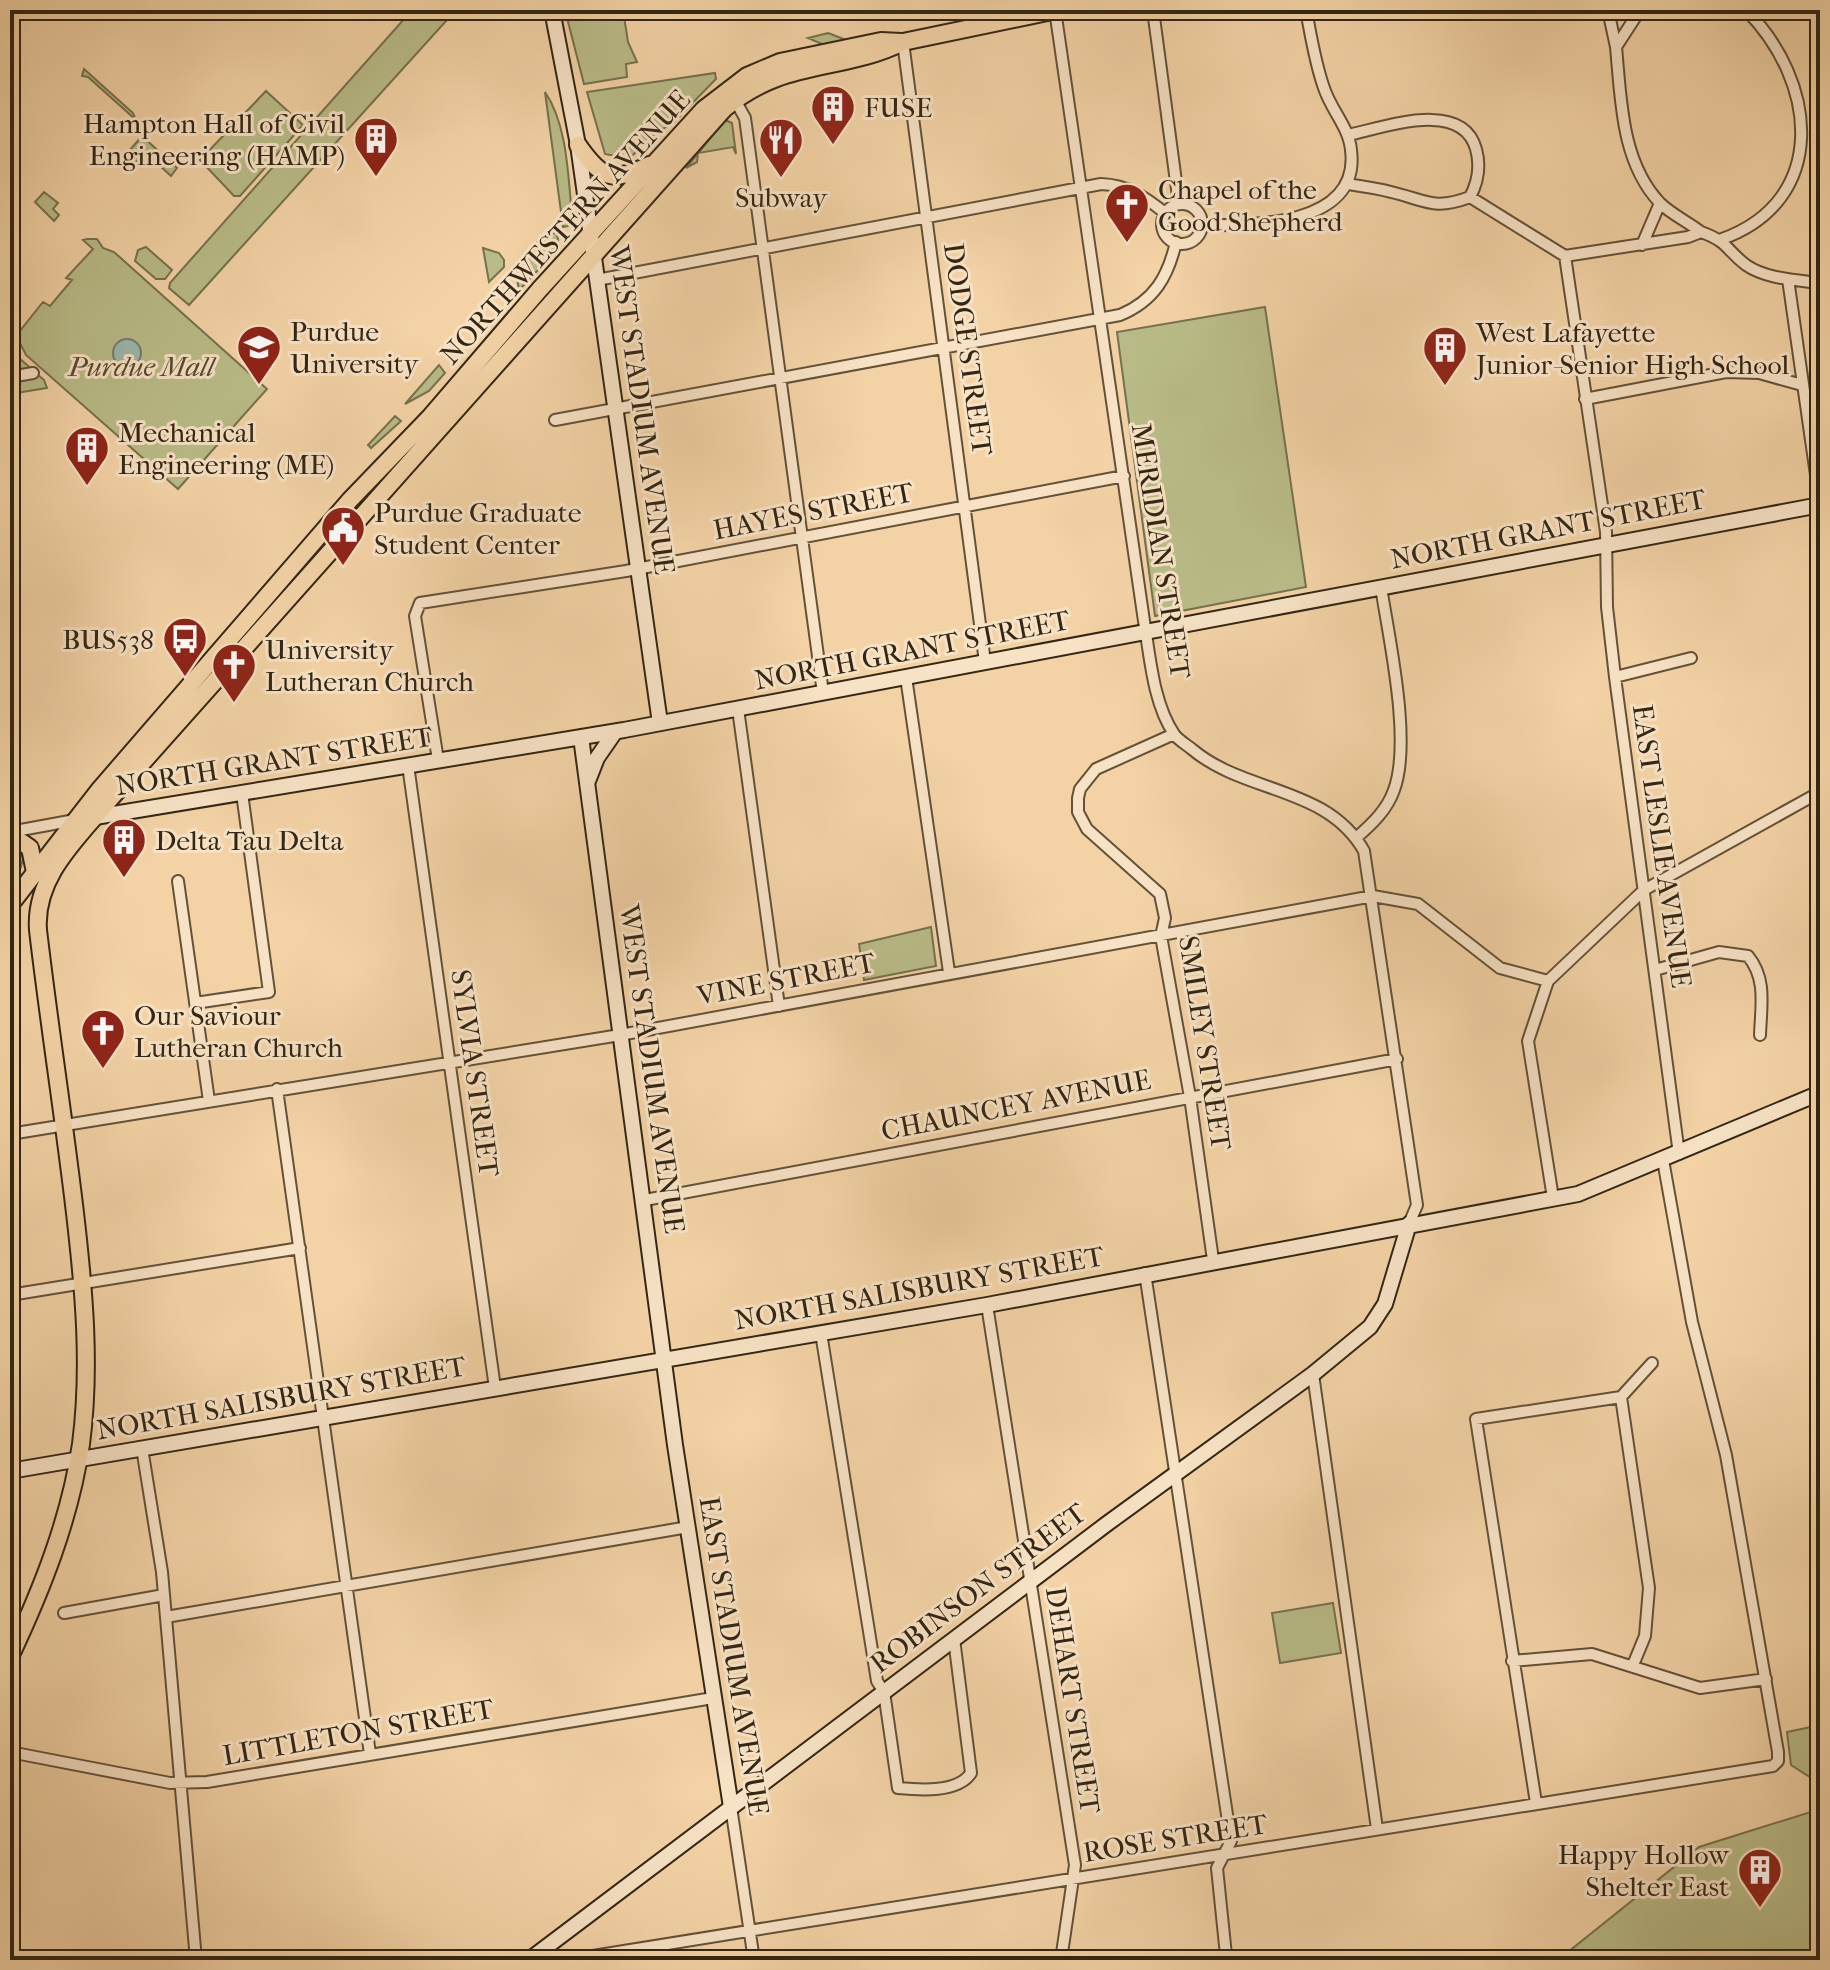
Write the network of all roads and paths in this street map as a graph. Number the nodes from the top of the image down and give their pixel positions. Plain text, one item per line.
1 (552, 10) edge
2 (1056, 10) edge
3 (1153, 10) edge
4 (1306, 10) edge
5 (1608, 10) edge
6 (1640, 10) edge
7 (1746, 10) edge
8 (903, 42) junction
9 (1616, 47) junction
10 (735, 100) junction
11 (1348, 135) junction
12 (578, 145) junction
13 (654, 163) junction
14 (1347, 184) junction
15 (1080, 188) junction
16 (1470, 197) junction
17 (1660, 203) junction
18 (1179, 204) junction
19 (1165, 213) junction
20 (926, 217) junction
21 (1202, 225) junction
22 (1701, 232) junction
23 (591, 235) junction
24 (1722, 239) junction
25 (1176, 242) junction
26 (1642, 245) junction
27 (763, 249) junction
28 (594, 256) junction
29 (1565, 256) junction
30 (1788, 279) junction
31 (597, 280) junction
32 (1820, 283) edge
33 (1100, 320) junction
34 (944, 349) junction
35 (33, 373) dead end
36 (10, 377) edge
37 (781, 381) junction
38 (1802, 385) junction
39 (1585, 399) junction
40 (617, 410) junction
41 (555, 420) dead end
42 (1124, 476) junction
43 (1820, 504) edge
44 (965, 506) junction
45 (804, 538) junction
46 (1607, 544) junction
47 (638, 568) junction
48 (1381, 587) junction
49 (1146, 633) junction
50 (1691, 658) dead end
51 (985, 662) junction
52 (906, 677) junction
53 (1615, 677) junction
54 (823, 693) junction
55 (738, 709) junction
56 (660, 723) junction
57 (615, 732) junction
58 (1174, 734) junction
59 (581, 737) junction
60 (438, 760) junction
61 (408, 765) junction
62 (587, 785) junction
63 (1820, 792) edge
64 (242, 793) junction
65 (95, 817) junction
66 (76, 820) junction
67 (10, 833) edge
68 (1356, 838) junction
69 (35, 872) junction
70 (178, 881) dead end
71 (1644, 890) junction
72 (1373, 896) junction
73 (10, 906) edge
74 (38, 930) junction
75 (1161, 936) junction
76 (1655, 970) junction
77 (949, 972) junction
78 (1548, 981) junction
79 (195, 1003) junction
80 (779, 1006) junction
81 (620, 1035) junction
82 (1760, 1035) dead end
83 (1397, 1059) junction
84 (449, 1061) junction
85 (277, 1089) junction
86 (1820, 1093) edge
87 (1190, 1097) junction
88 (209, 1101) junction
89 (65, 1125) junction
90 (10, 1134) edge
91 (1679, 1154) junction
92 (1663, 1160) junction
93 (1553, 1198) junction
94 (645, 1200) junction
95 (1409, 1224) junction
96 (300, 1248) junction
97 (1213, 1260) junction
98 (1145, 1273) junction
99 (83, 1283) junction
100 (10, 1295) edge
101 (987, 1305) junction
102 (821, 1333) junction
103 (664, 1360) junction
104 (1652, 1363) dead end
105 (1313, 1374) junction
106 (495, 1388) junction
107 (1621, 1397) junction
108 (324, 1418) junction
109 (142, 1448) junction
110 (78, 1460) junction
111 (10, 1471) edge
112 (1176, 1473) junction
113 (688, 1527) junction
114 (1030, 1583) junction
115 (348, 1586) junction
116 (164, 1595) junction
117 (64, 1613) dead end
118 (166, 1617) junction
119 (954, 1639) junction
120 (10, 1657) edge
121 (1512, 1661) junction
122 (1633, 1665) junction
123 (1766, 1679) junction
124 (884, 1692) junction
125 (713, 1698) junction
126 (10, 1752) edge
127 (370, 1754) junction
128 (182, 1783) junction
129 (1536, 1803) junction
130 (731, 1807) junction
131 (1377, 1829) junction
132 (1226, 1853) junction
133 (1074, 1879) junction
134 (749, 1930) junction
135 (1224, 1958) edge
136 (537, 1959) edge
137 (196, 1960) edge
138 (568, 1960) edge
139 (754, 1960) edge
140 (1061, 1960) edge

1 - 12 street, WEST STADIUM AVENUE
2 - 8 main road, NORTHWESTERN AVENUE
2 - 15 street, MERIDIAN STREET
3 - 18 street
4 - 11 street
5 - 9 street
6 - 9 street
7 - 24 street
8 - 10 main road, NORTHWESTERN AVENUE
8 - 13 main road, NORTHWESTERN AVENUE
8 - 20 street, DODGE STREET
9 - 17 street
10 - 27 street
10 - 28 main road, NORTHWESTERN AVENUE
11 - 14 street
11 - 16 street
12 - 13 main road
12 - 23 street, WEST STADIUM AVENUE
13 - 23 main road, NORTHWESTERN AVENUE
14 - 16 street
14 - 21 street
15 - 19 street
15 - 20 street
15 - 33 street, MERIDIAN STREET
16 - 29 street
17 - 22 street
17 - 26 street
18 - 19 street
18 - 21 street
19 - 25 street
20 - 27 street
20 - 34 street, DODGE STREET
21 - 25 street
22 - 24 street
22 - 26 street
23 - 28 street, WEST STADIUM AVENUE
23 - 66 main road, NORTHWESTERN AVENUE
24 - 30 street
25 - 33 street
26 - 29 street
27 - 31 street
27 - 37 street
28 - 31 street, WEST STADIUM AVENUE
28 - 65 main road, NORTHWESTERN AVENUE
29 - 39 street, EAST LESLIE AVENUE
30 - 32 street
30 - 38 street
31 - 40 street, WEST STADIUM AVENUE
33 - 34 street
33 - 42 street, MERIDIAN STREET
34 - 37 street
34 - 44 street, DODGE STREET
35 - 36 street
37 - 40 street
37 - 45 street
38 - 39 street
38 - 43 street
39 - 46 street, EAST LESLIE AVENUE
40 - 41 street
40 - 47 street, WEST STADIUM AVENUE
42 - 44 street, HAYES STREET
42 - 49 street, MERIDIAN STREET
43 - 46 street, NORTH GRANT STREET
44 - 45 street, HAYES STREET
44 - 51 street, DODGE STREET
45 - 47 street, HAYES STREET
45 - 54 street
46 - 48 street, NORTH GRANT STREET
46 - 53 street, EAST LESLIE AVENUE
47 - 56 street, WEST STADIUM AVENUE
47 - 60 street, HAYES STREET
48 - 49 street, NORTH GRANT STREET
48 - 68 street
49 - 51 street, NORTH GRANT STREET
49 - 58 street, MERIDIAN STREET
50 - 53 street
51 - 52 street, NORTH GRANT STREET
52 - 54 street, NORTH GRANT STREET
52 - 77 street
53 - 71 street, EAST LESLIE AVENUE
54 - 55 street, NORTH GRANT STREET
55 - 56 street, NORTH GRANT STREET
55 - 80 street
56 - 57 street, NORTH GRANT STREET
57 - 59 street, NORTH GRANT STREET
57 - 62 street
58 - 68 street
58 - 75 street, SMILEY STREET
59 - 60 street, NORTH GRANT STREET
59 - 62 street, WEST STADIUM AVENUE
60 - 61 street, NORTH GRANT STREET
61 - 64 street, NORTH GRANT STREET
61 - 84 street, SYLVIA STREET
62 - 81 street, WEST STADIUM AVENUE
63 - 71 street
64 - 65 street, NORTH GRANT STREET
64 - 79 street
65 - 66 street, NORTH GRANT STREET
65 - 74 main road, NORTHWESTERN AVENUE
66 - 67 street, NORTH GRANT STREET
66 - 69 main road, NORTHWESTERN AVENUE
67 - 69 main road
68 - 72 street
69 - 73 main road, NORTHWESTERN AVENUE
70 - 79 street
71 - 76 street, EAST LESLIE AVENUE
71 - 78 street
72 - 75 street, VINE STREET
72 - 78 street, VINE STREET
72 - 83 street
73 - 74 main road
74 - 89 main road, NORTHWESTERN AVENUE
75 - 77 street, VINE STREET
75 - 87 street, SMILEY STREET
76 - 82 street
76 - 91 street, EAST LESLIE AVENUE
77 - 80 street, VINE STREET
78 - 93 street
79 - 88 street
80 - 81 street, VINE STREET
81 - 84 street, VINE STREET
81 - 94 street, WEST STADIUM AVENUE
83 - 87 street, CHAUNCEY AVENUE
83 - 95 street
84 - 85 street, VINE STREET
84 - 106 street, SYLVIA STREET
85 - 88 street, VINE STREET
85 - 96 street
86 - 91 street, NORTH SALISBURY STREET
87 - 94 street, CHAUNCEY AVENUE
87 - 97 street, SMILEY STREET
88 - 89 street, VINE STREET
89 - 90 street, VINE STREET
89 - 99 main road, NORTHWESTERN AVENUE
91 - 92 street, NORTH SALISBURY STREET
92 - 93 street, NORTH SALISBURY STREET
92 - 123 street
93 - 95 street, NORTH SALISBURY STREET
94 - 103 street, WEST STADIUM AVENUE
95 - 97 street, NORTH SALISBURY STREET
95 - 105 street, ROBINSON STREET
96 - 99 street
96 - 108 street
97 - 98 street, NORTH SALISBURY STREET
98 - 101 street, NORTH SALISBURY STREET
98 - 112 street
99 - 100 street
99 - 110 main road, NORTHWESTERN AVENUE
101 - 102 street, NORTH SALISBURY STREET
101 - 114 street, DEHART STREET
102 - 103 street, NORTH SALISBURY STREET
102 - 124 street
103 - 106 street, NORTH SALISBURY STREET
103 - 113 street, EAST STADIUM AVENUE
104 - 107 street
105 - 112 street, ROBINSON STREET
105 - 131 street
106 - 108 street, NORTH SALISBURY STREET
107 - 121 street
107 - 122 street
108 - 109 street, NORTH SALISBURY STREET
108 - 115 street
109 - 110 street, NORTH SALISBURY STREET
109 - 116 street
110 - 111 street, NORTH SALISBURY STREET
110 - 120 main road, NORTHWESTERN AVENUE
112 - 114 street, ROBINSON STREET
112 - 132 street
113 - 115 street
113 - 125 street, EAST STADIUM AVENUE
114 - 119 street, ROBINSON STREET
114 - 133 street, DEHART STREET
115 - 118 street
115 - 127 street
116 - 117 street
116 - 118 street
118 - 128 street
119 - 124 street, ROBINSON STREET
119 - 124 street
121 - 122 street
121 - 129 street
122 - 123 street
123 - 129 street, ROSE STREET
124 - 130 street, ROBINSON STREET
125 - 127 street, LITTLETON STREET
125 - 130 street, EAST STADIUM AVENUE
126 - 128 street, LITTLETON STREET
127 - 128 street, LITTLETON STREET
128 - 137 street
129 - 131 street, ROSE STREET
130 - 134 street, EAST STADIUM AVENUE
130 - 136 street, ROBINSON STREET
131 - 132 street, ROSE STREET
132 - 133 street, ROSE STREET
132 - 135 street
133 - 134 street, ROSE STREET
133 - 140 street, DEHART STREET
134 - 138 street, ROSE STREET
134 - 139 street, EAST STADIUM AVENUE

